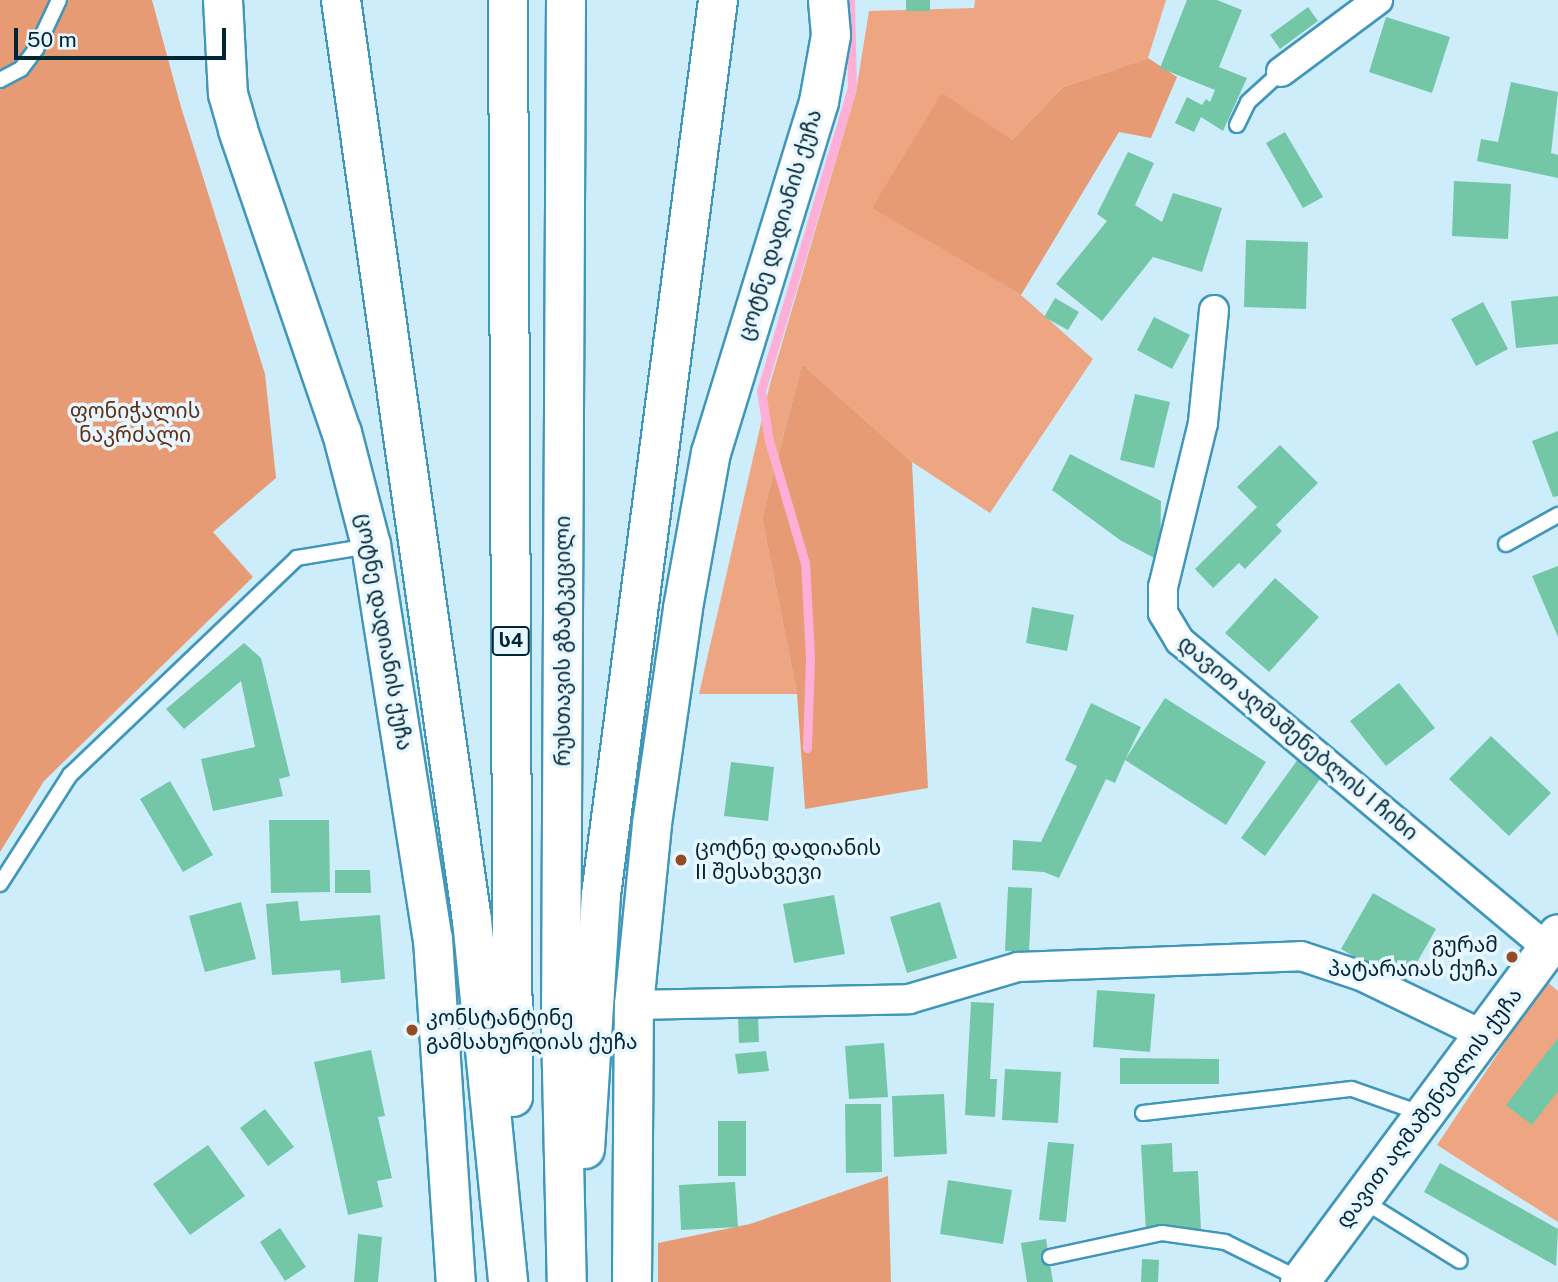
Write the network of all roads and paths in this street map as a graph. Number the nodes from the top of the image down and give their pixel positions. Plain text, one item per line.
1 (59, 0) edge
2 (223, 0) edge
3 (341, 0) edge
4 (508, 0) edge
5 (566, 0) edge
6 (718, 0) edge
7 (828, 0) edge
8 (1378, 0) edge
9 (1281, 72) joint
10 (0, 80) edge
11 (1237, 125) dead end
12 (1214, 310) dead end
13 (1558, 515) edge
14 (1506, 544) dead end
15 (371, 545) junction
16 (0, 884) edge
17 (1554, 947) edge
18 (635, 1005) junction
19 (1483, 1035) junction
20 (1143, 1113) dead end
21 (1424, 1115) junction
22 (1361, 1200) junction
23 (567, 1241) junction
24 (1051, 1257) dead end
25 (1460, 1261) dead end
26 (450, 1277) edge
27 (1300, 1281) edge
28 (509, 1282) edge
29 (567, 1282) edge
30 (632, 1282) edge

1 - 10 lane
2 - 15 main road, ცოტნე დადიანის ქუჩა
3 - 28 main road
4 - 28 main road, ს4
5 - 23 main road, რუსთავის გზატკეცილი
6 - 23 main road
7 - 18 main road, ცოტნე დადიანის ქუჩა
8 - 9 street
9 - 11 lane
12 - 17 street, დავით აღმაშენებლის I ჩიხი
13 - 14 lane
15 - 16 lane
15 - 26 main road, ცოტნე დადიანის ქუჩა
17 - 19 main road, დავით აღმაშენებლის ქუჩა
18 - 19 street
18 - 30 main road, ცოტნე დადიანის ქუჩა
19 - 21 main road, დავით აღმაშენებლის ქუჩა
20 - 21 lane
21 - 22 main road, დავით აღმაშენებლის ქუჩა
22 - 25 lane
22 - 27 main road, დავით აღმაშენებლის ქუჩა
23 - 29 main road, რუსთავის გზატკეცილი
24 - 27 lane

